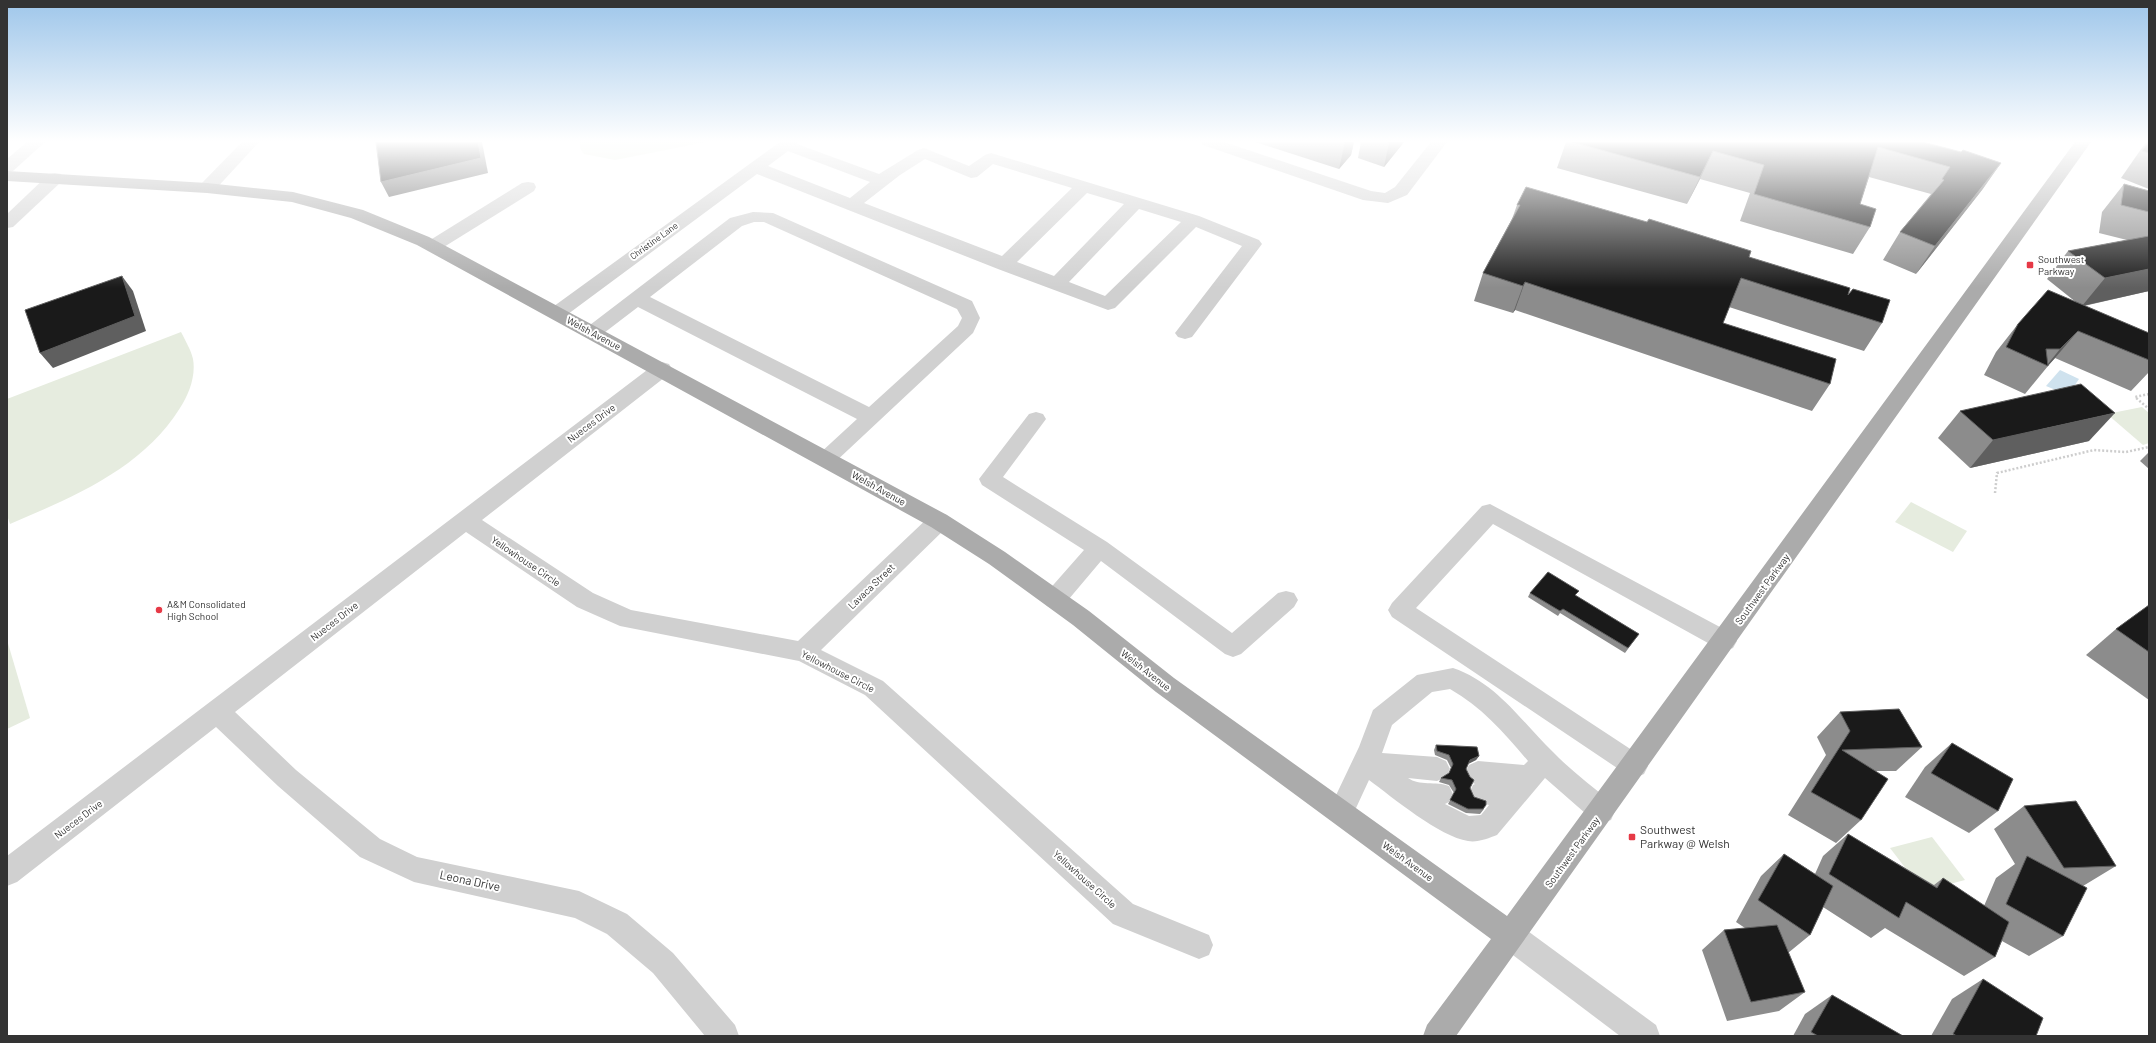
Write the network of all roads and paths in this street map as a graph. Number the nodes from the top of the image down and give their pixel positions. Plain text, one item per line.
1 (41, 191) edge
2 (237, 191) edge
3 (522, 191) edge
4 (723, 191) edge
5 (815, 191) edge
6 (870, 191) edge
7 (1078, 191) edge
8 (1098, 191) edge
9 (1352, 191) edge
10 (1401, 191) edge
11 (2048, 191) edge
12 (1136, 202) junction
13 (851, 205) junction
14 (1193, 220) junction
15 (7, 223) edge
16 (433, 246) junction
17 (1004, 265) junction
18 (1056, 285) junction
19 (636, 298) junction
20 (557, 313) junction
21 (593, 332) junction
22 (1185, 333) dead end
23 (662, 369) junction
24 (2149, 394) edge
25 (2149, 409) edge
26 (871, 417) junction
27 (1036, 419) dead end
28 (2149, 447) edge
29 (826, 459) junction
30 (1994, 494) dead end
31 (465, 520) junction
32 (939, 521) junction
33 (1099, 548) junction
34 (1055, 599) junction
35 (1286, 600) dead end
36 (1725, 641) junction
37 (803, 652) junction
38 (218, 712) junction
39 (1364, 762) junction
40 (1634, 766) junction
41 (1531, 777) junction
42 (1480, 783) dead end
43 (1408, 794) junction
44 (1602, 811) junction
45 (1341, 812) junction
46 (7, 873) edge
47 (1512, 936) junction
48 (1199, 945) dead end
49 (724, 1036) edge
50 (1438, 1036) edge
51 (1645, 1036) edge

1 - 15 street
2 - 16 main road, Welsh Avenue
3 - 16 street
4 - 20 street, Christine Lane
5 - 13 street
6 - 13 street
7 - 17 street
8 - 12 street
9 - 10 street
11 - 36 main road, Southwest Parkway
12 - 14 street
12 - 18 street
13 - 17 street
14 - 18 street
14 - 22 street
16 - 20 main road, Welsh Avenue
17 - 18 street
19 - 21 street
19 - 26 street
19 - 26 street
20 - 21 main road, Welsh Avenue
21 - 23 main road, Welsh Avenue
23 - 29 main road, Welsh Avenue
23 - 31 street, Nueces Drive
24 - 25 path
26 - 29 street
27 - 33 street
28 - 30 path
29 - 32 main road, Welsh Avenue
31 - 37 street, Yellowhouse Circle
31 - 38 street, Nueces Drive
32 - 34 main road, Welsh Avenue
32 - 37 street, Lavaca Street
33 - 34 street
33 - 35 street
34 - 45 main road, Welsh Avenue
36 - 40 main road, Southwest Parkway
36 - 40 street
37 - 48 street, Yellowhouse Circle
38 - 46 street, Nueces Drive
38 - 49 street, Leona Drive
39 - 41 street
39 - 43 street
39 - 43 street
39 - 45 street
40 - 44 main road, Southwest Parkway
41 - 42 street
41 - 43 street
41 - 44 street
44 - 47 main road, Southwest Parkway
45 - 47 main road, Welsh Avenue
47 - 50 main road, Southwest Parkway
47 - 51 street, Welsh Avenue

